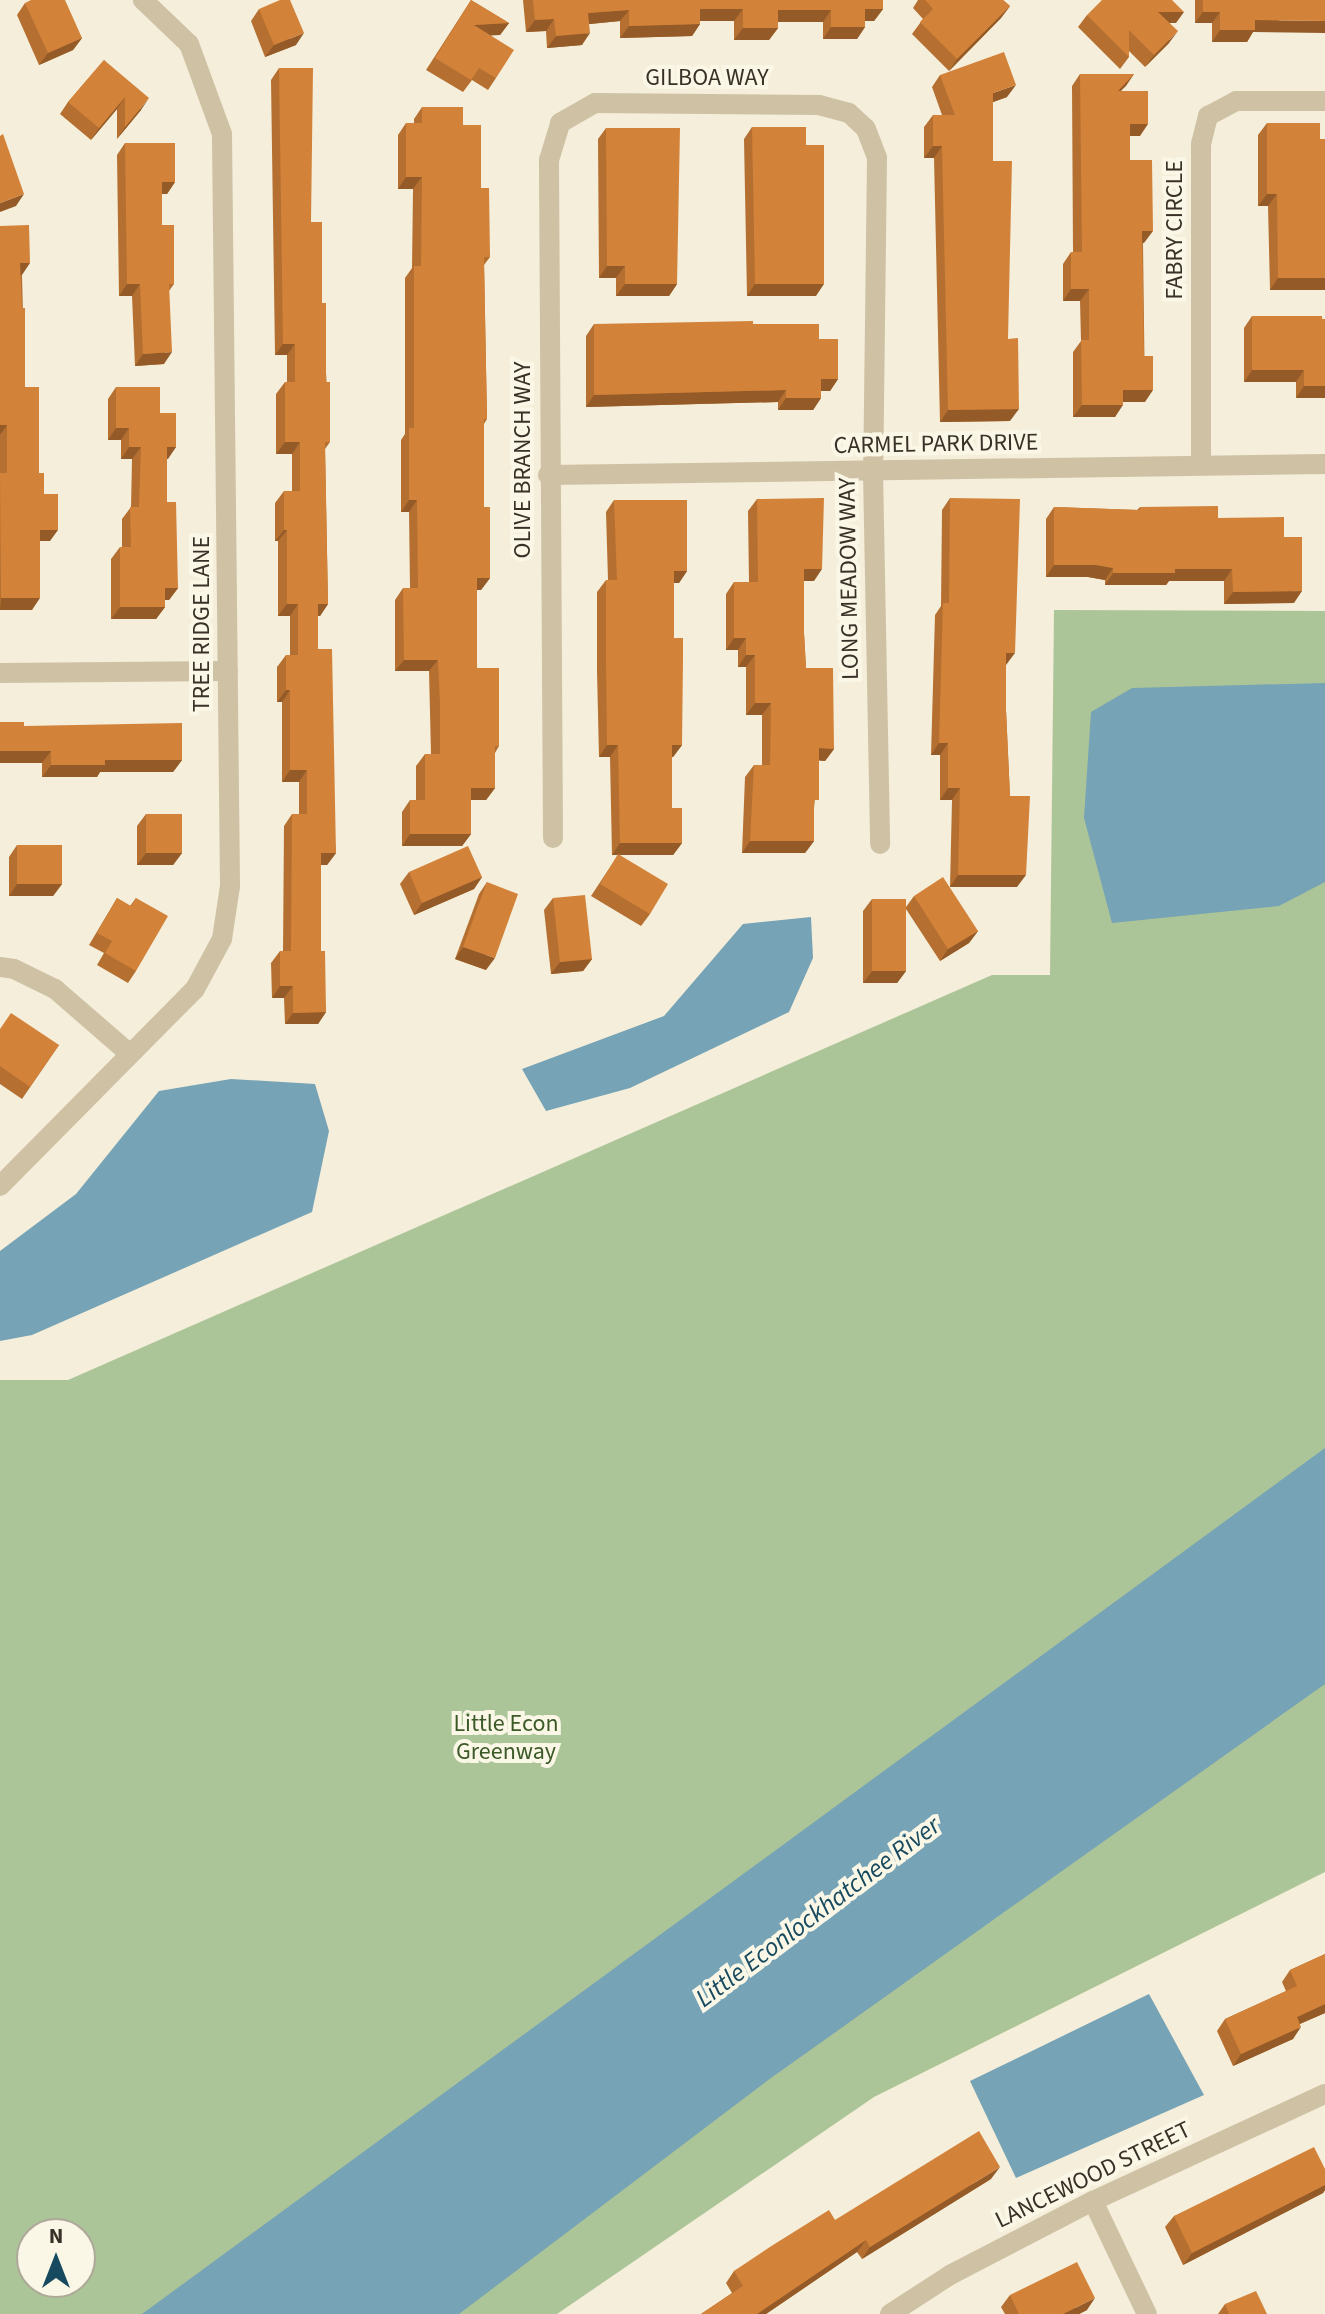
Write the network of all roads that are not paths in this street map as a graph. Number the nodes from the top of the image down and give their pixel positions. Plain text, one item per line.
1 (143, 0) edge
2 (1325, 101) edge
3 (595, 103) joint
4 (819, 105) joint
5 (1325, 464) edge
6 (1201, 465) junction
7 (873, 472) junction
8 (548, 475) junction
9 (228, 671) junction
10 (0, 673) edge
11 (553, 838) dead end
12 (880, 844) dead end
13 (0, 967) edge
14 (130, 1054) junction
15 (0, 1186) edge
16 (1325, 2094) edge
17 (1093, 2201) junction
18 (890, 2314) edge
19 (1147, 2314) edge

1 - 9 street, TREE RIDGE LANE
2 - 6 street, FABRY CIRCLE
3 - 4 street, GILBOA WAY
3 - 8 street, OLIVE BRANCH WAY
4 - 7 street, LONG MEADOW WAY
5 - 6 street, CARMEL PARK DRIVE
6 - 7 street, CARMEL PARK DRIVE
7 - 8 street, CARMEL PARK DRIVE
7 - 12 street, LONG MEADOW WAY
8 - 11 street, OLIVE BRANCH WAY
9 - 10 street
9 - 14 street, TREE RIDGE LANE
13 - 14 street
14 - 15 street, TREE RIDGE LANE
16 - 17 street, LANCEWOOD STREET
17 - 18 street, LANCEWOOD STREET
17 - 19 street

